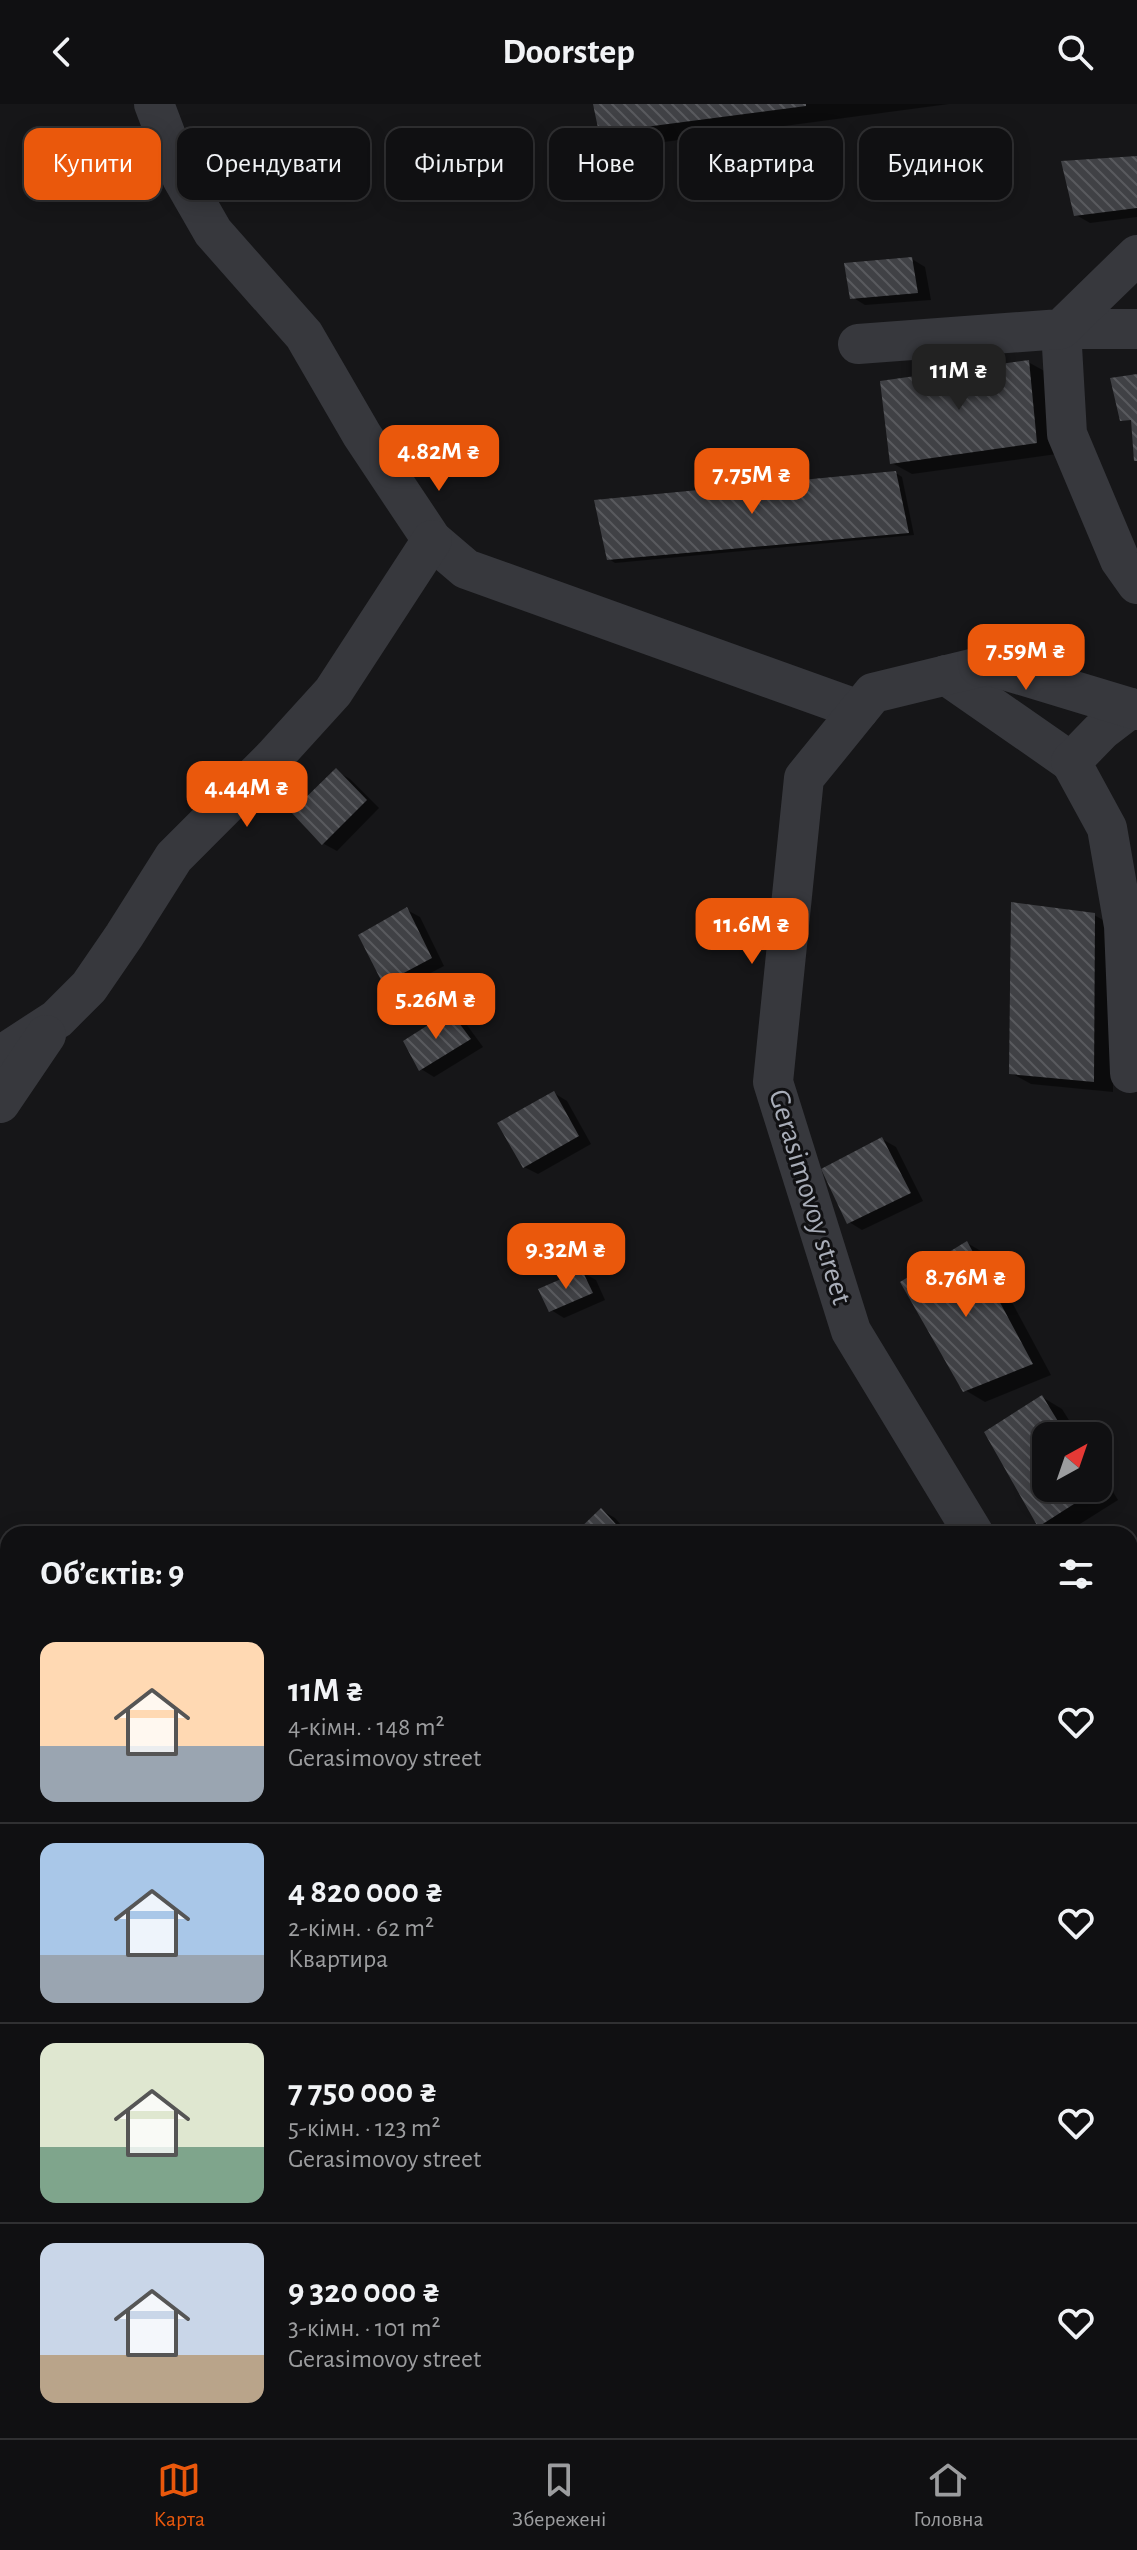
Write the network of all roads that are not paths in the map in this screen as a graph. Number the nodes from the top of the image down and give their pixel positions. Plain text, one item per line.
1 (154, 104) edge
2 (1137, 255) edge
3 (1061, 329) junction
4 (1137, 329) edge
5 (858, 344) dead end
6 (432, 540) junction
7 (1137, 584) edge
8 (946, 675) junction
9 (1134, 709) edge
10 (859, 710) junction
11 (1071, 762) junction
12 (57, 1019) junction
13 (0, 1056) edge
14 (1130, 1073) dead end
15 (0, 1103) edge
16 (969, 1526) edge

1 - 6 street
2 - 3 street
3 - 4 street
3 - 5 street
3 - 7 street
6 - 10 street
6 - 12 street
8 - 9 street, Gerasimovoy street
8 - 10 street, Gerasimovoy street
8 - 11 street
9 - 11 street
10 - 16 street, Gerasimovoy street
11 - 14 street
12 - 13 street
12 - 15 street

